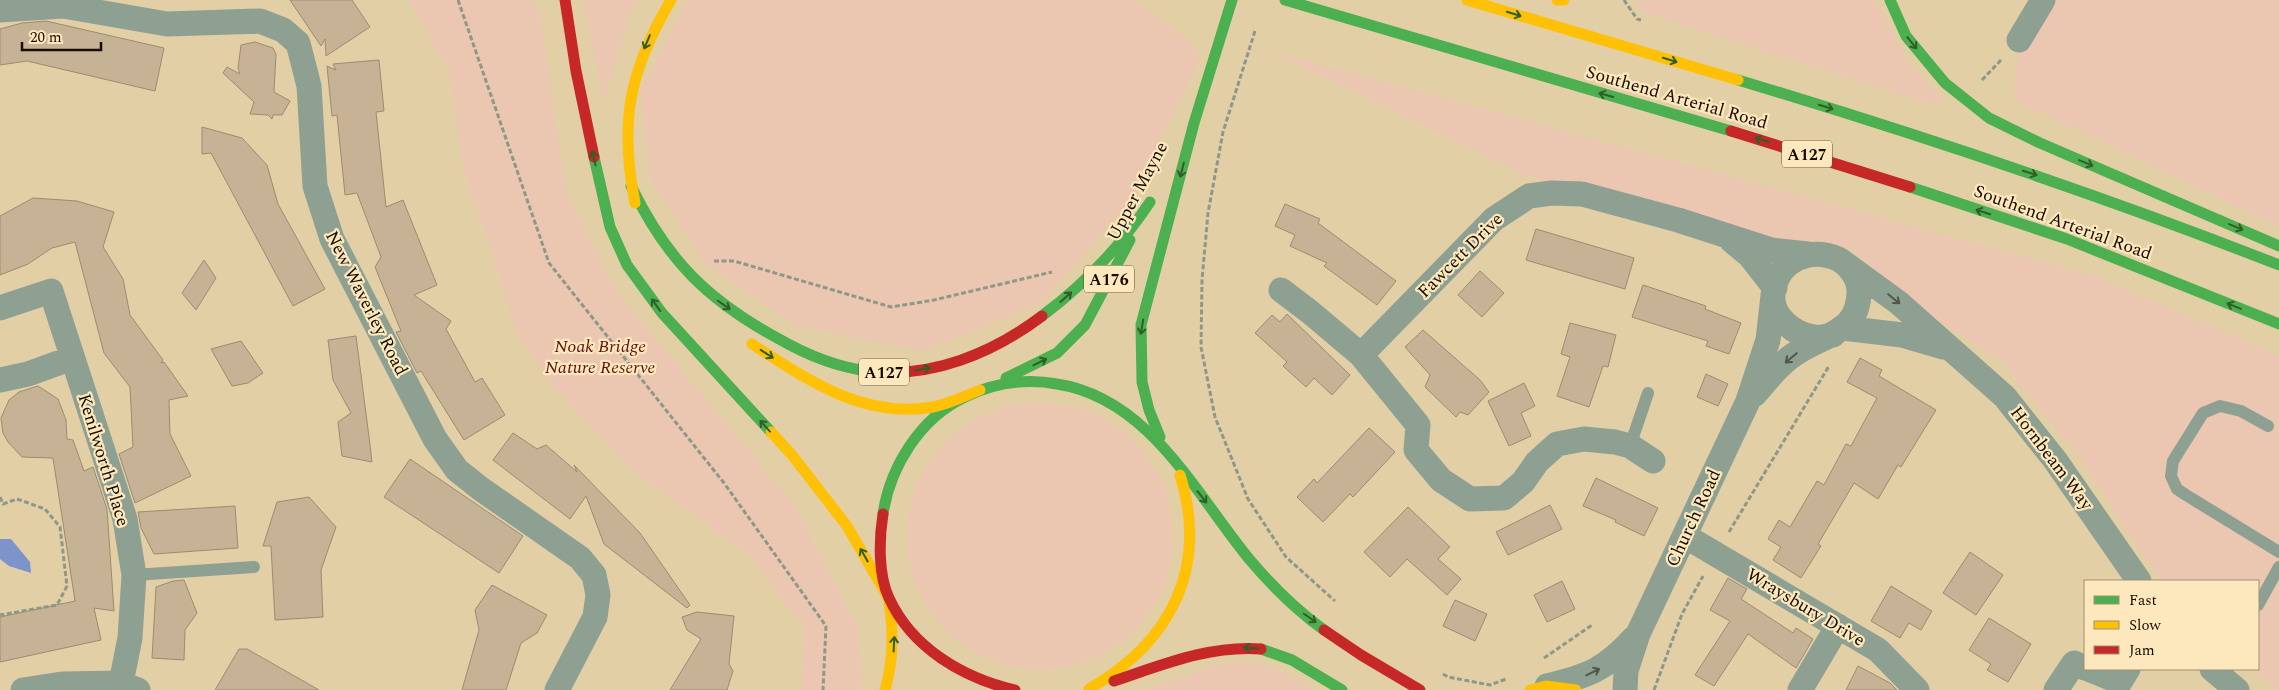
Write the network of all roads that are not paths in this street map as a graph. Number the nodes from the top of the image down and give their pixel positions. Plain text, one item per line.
1 (565, 0) edge
2 (671, 0) edge
3 (1232, 0) edge
4 (1285, 0) edge
5 (1468, 0) edge
6 (1557, 0) edge
7 (1564, 0) edge
8 (1890, 0) edge
9 (2043, 0) edge
10 (0, 10) edge
11 (2019, 40) dead end
12 (1194, 123) junction
13 (1170, 166) dead end
14 (631, 186) junction
15 (1153, 197) joint
16 (1722, 234) junction
17 (647, 238) dead end
18 (2279, 246) edge
19 (1808, 254) junction
20 (1840, 260) junction
21 (2279, 265) edge
22 (1280, 290) dead end
23 (1774, 292) junction
24 (0, 308) edge
25 (2279, 324) edge
26 (1838, 331) junction
27 (744, 338) dead end
28 (1950, 349) junction
29 (1361, 355) junction
30 (72, 358) junction
31 (0, 380) edge
32 (980, 390) junction
33 (1648, 393) dead end
34 (1748, 401) junction
35 (2268, 426) dead end
36 (1630, 446) junction
37 (1172, 459) junction
38 (1653, 461) dead end
39 (1685, 536) junction
40 (2279, 552) edge
41 (254, 567) dead end
42 (2279, 567) edge
43 (134, 575) junction
44 (2138, 580) edge
45 (888, 597) junction
46 (2259, 603) edge
47 (1838, 626) junction
48 (1638, 634) junction
49 (2084, 667) edge
50 (2092, 670) edge
51 (2127, 670) edge
52 (130, 686) edge
53 (1538, 688) edge
54 (23, 690) edge
55 (557, 690) edge
56 (885, 690) edge
57 (1015, 690) edge
58 (1087, 690) edge
59 (1342, 690) edge
60 (1420, 690) edge
61 (1576, 690) edge
62 (1624, 690) edge
63 (1800, 690) edge
64 (1917, 690) edge
65 (2056, 690) edge

45 -> 1 main road
2 -> 14 main road, A127
3 - 12 main road, Upper Mayne / A176
25 -> 4 main road, Southend Arterial Road / A127
5 -> 21 main road, Southend Arterial Road
6 - 7 main road
8 -> 18 main road
9 - 11 street
10 - 55 street, New Waverley Road
12 - 13 main road, Upper Mayne / A176
12 -> 37 main road, Upper Mayne / A176
14 -> 15 main road, A127
14 - 17 main road, A127
32 -> 15 main road, Upper Mayne / A176
16 - 19 street, Fawcett Drive
16 - 23 street
16 - 29 street, Fawcett Drive
19 - 20 street
19 - 23 street
20 - 26 street
20 -> 28 street, Hornbeam Way
22 - 29 street
23 - 26 street
23 - 34 street, Church Road
24 - 30 street, Kenilworth Place
26 - 28 street, Hornbeam Way
26 -> 34 street, Church Road
27 -> 32 main road, A127
28 - 44 street, Hornbeam Way
29 - 36 street
30 - 31 street
30 - 43 street, Kenilworth Place
32 - 37 main road
32 - 45 main road
33 - 36 lane
34 - 39 street, Church Road
35 - 40 lane
36 - 38 street
37 - 58 main road
37 -> 60 main road, A176
39 - 47 street, Wraysbury Drive
39 - 48 street, Church Road
41 - 43 lane
42 - 46 lane
43 - 52 street, Kenilworth Place
56 -> 45 main road
45 - 57 main road
47 - 63 street
47 - 64 street, Wraysbury Drive
53 -> 48 street, Church Road
48 - 62 street, Church Road
49 - 65 street
50 - 51 street
52 - 54 street
53 - 61 main road
59 -> 58 main road

